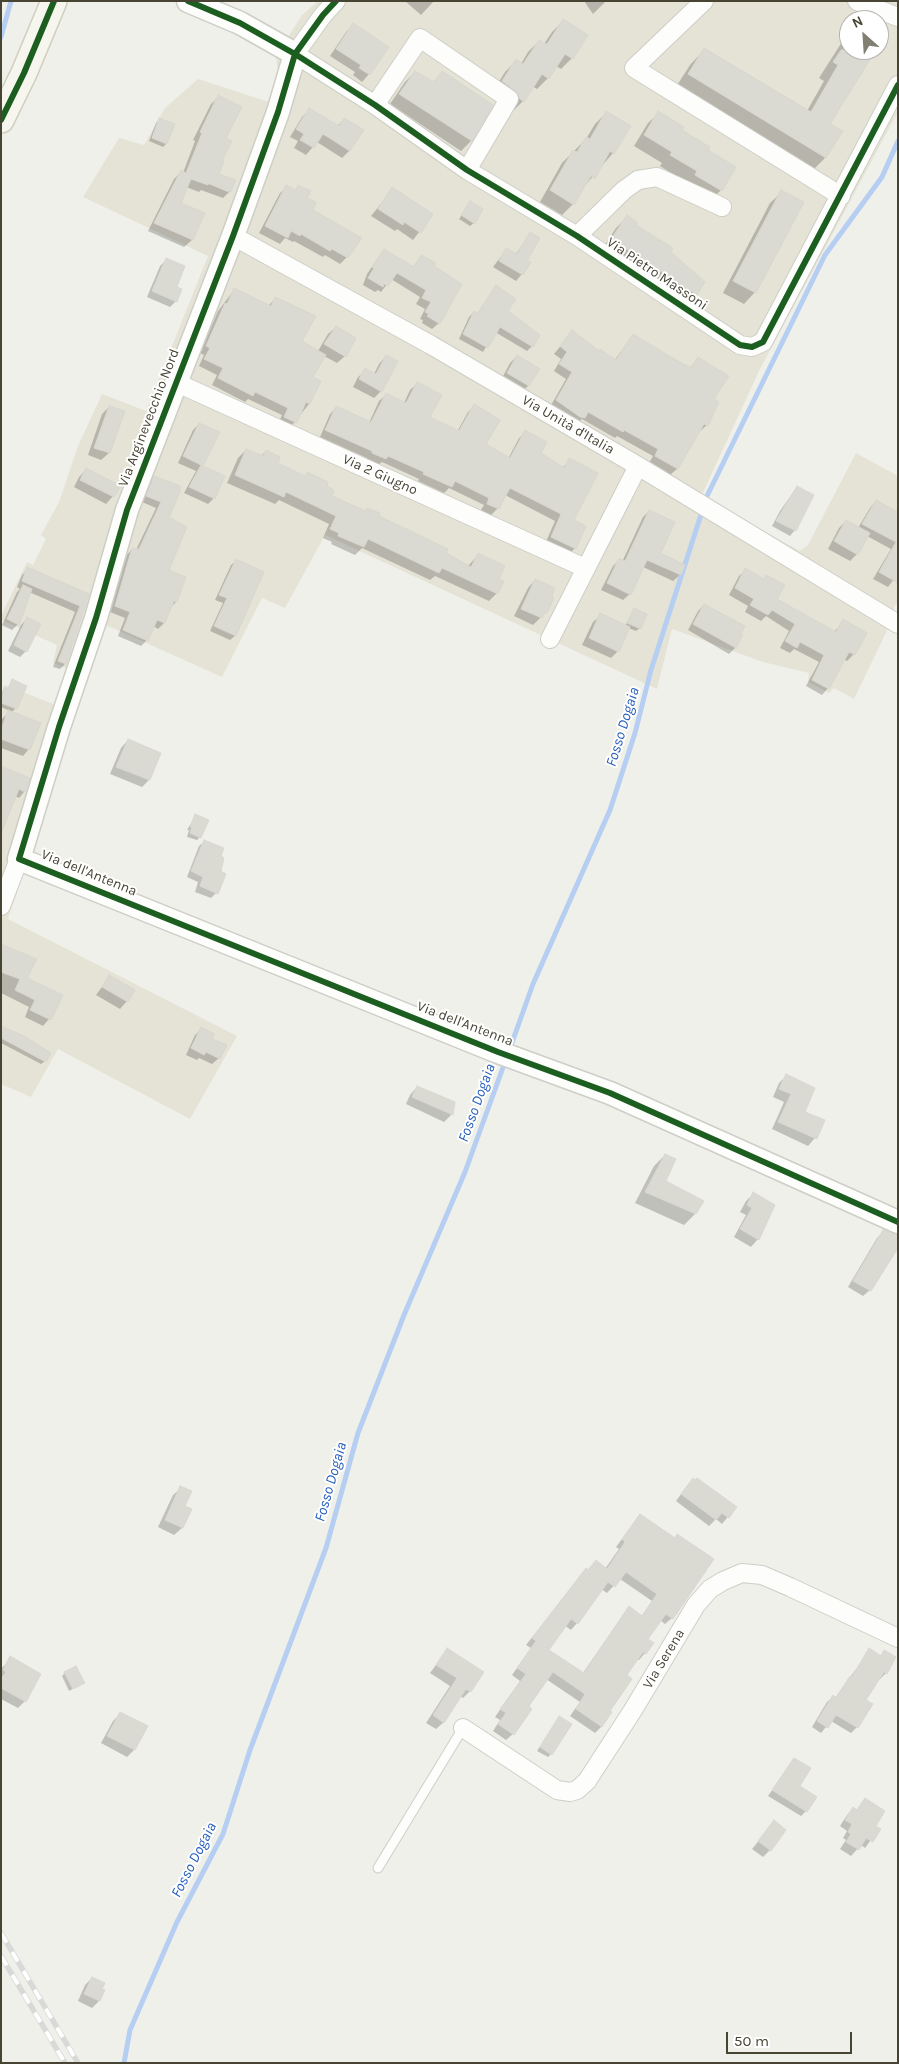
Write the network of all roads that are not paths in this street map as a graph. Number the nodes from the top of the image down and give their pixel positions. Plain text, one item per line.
1 (54, 1) edge
2 (188, 1) edge
3 (336, 1) edge
4 (704, 1) edge
5 (857, 1) edge
6 (898, 17) edge
7 (295, 54) junction
8 (898, 85) edge
9 (375, 105) junction
10 (1, 120) edge
11 (467, 170) junction
12 (840, 196) junction
13 (722, 207) dead end
14 (233, 236) junction
15 (577, 236) junction
16 (176, 382) junction
17 (638, 466) junction
18 (585, 568) junction
19 (898, 624) edge
20 (550, 639) dead end
21 (19, 858) junction
22 (5, 888) edge
23 (1, 906) edge
24 (898, 1222) edge
25 (898, 1638) edge
26 (463, 1728) joint
27 (378, 1868) dead end

1 - 10 main road
2 - 7 street
3 - 7 street, Via Arginevecchio Nord
4 - 12 street
5 - 6 street
7 - 9 street, Via Pietro Massoni
7 - 14 street, Via Arginevecchio Nord
8 - 12 street, Via Pietro Massoni
9 - 11 street, Via Pietro Massoni
9 - 11 street
11 - 15 street, Via Pietro Massoni
12 - 15 street, Via Pietro Massoni
13 - 15 street
14 - 16 street, Via Arginevecchio Nord
14 - 17 street, Via Unità d'Italia
16 - 18 street, Via 2 Giugno
16 - 21 street, Via Arginevecchio Nord
17 - 18 street
17 - 19 street, Via Unità d'Italia
18 - 20 street
21 - 22 street
21 - 24 street, Via dell'Antenna
22 - 23 street
25 - 26 street, Via Serena
26 - 27 lane

